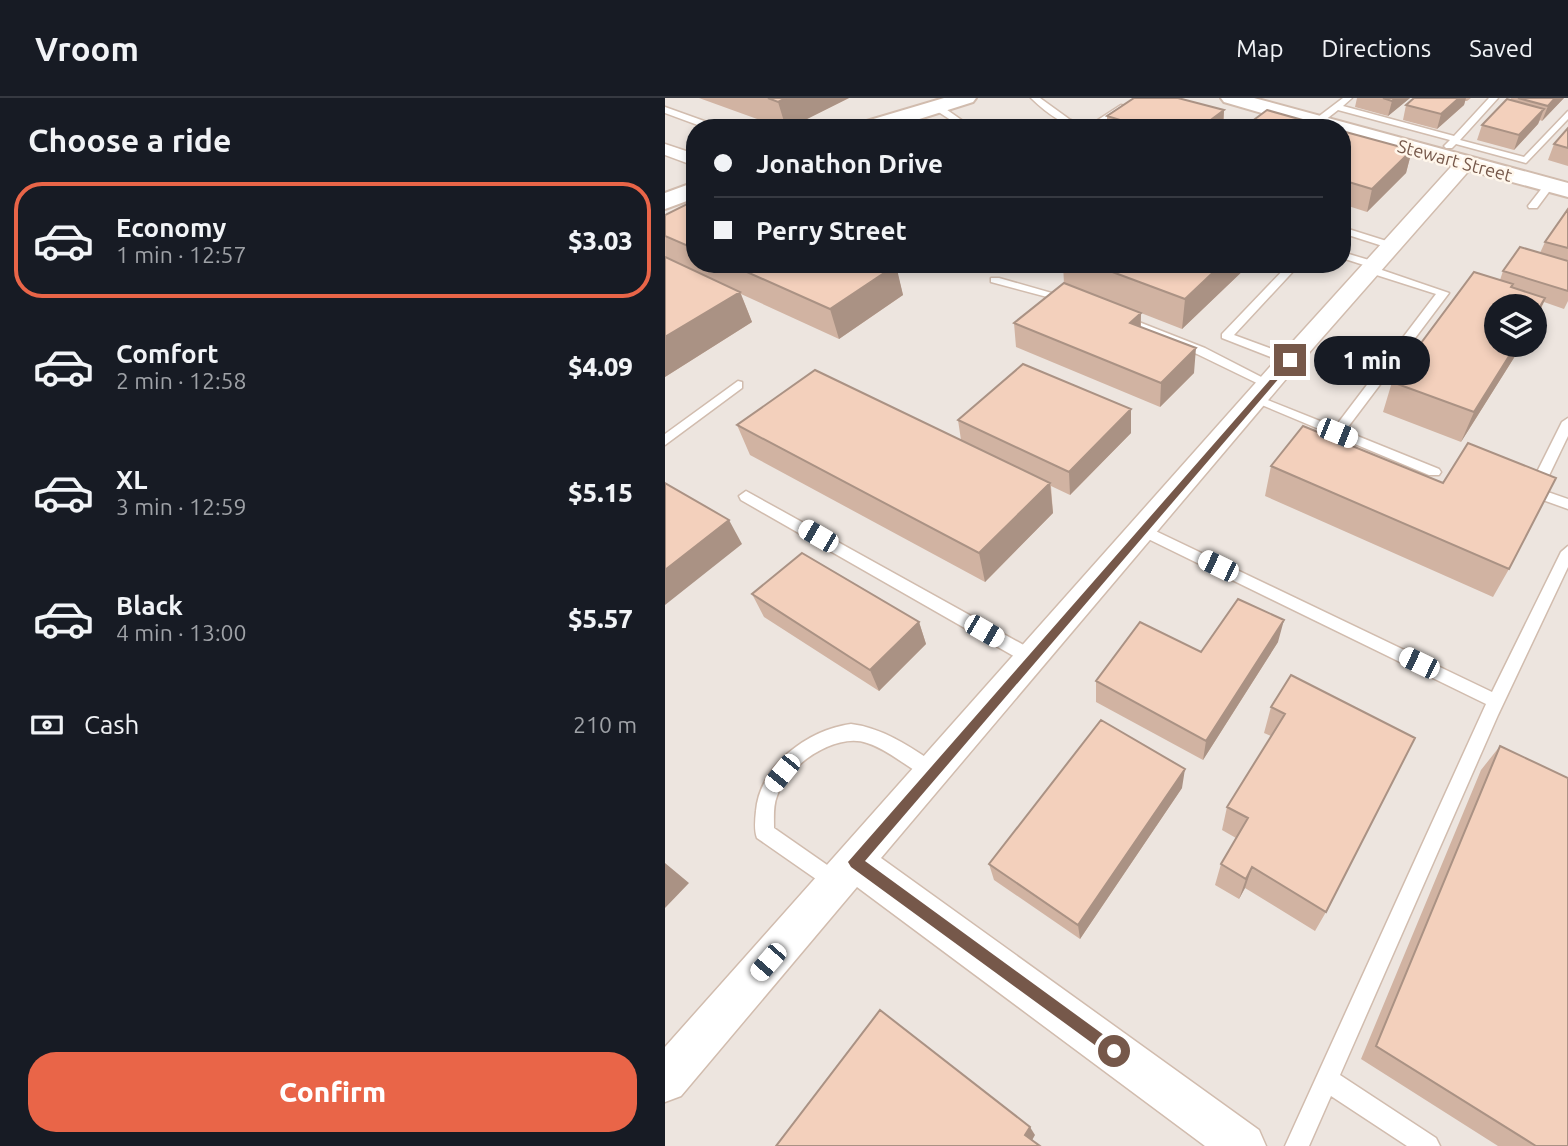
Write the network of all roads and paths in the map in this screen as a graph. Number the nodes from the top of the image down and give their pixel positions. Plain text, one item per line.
1 (966, 98) edge
2 (1035, 98) edge
3 (1348, 98) edge
4 (1495, 98) edge
5 (1240, 101) edge
6 (1131, 104) edge
7 (937, 107) junction
8 (665, 110) edge
9 (1568, 114) edge
10 (690, 119) edge
11 (908, 119) edge
12 (955, 119) edge
13 (1063, 119) edge
14 (1106, 119) edge
15 (1304, 119) edge
16 (1336, 119) edge
17 (1351, 126) edge
18 (665, 149) edge
19 (1454, 149) junction
20 (686, 157) edge
21 (1559, 188) edge
22 (686, 193) edge
23 (665, 202) edge
24 (1534, 206) dead end
25 (1351, 235) edge
26 (1351, 256) edge
27 (1379, 260) junction
28 (1286, 273) edge
29 (995, 280) dead end
30 (1083, 304) edge
31 (1108, 314) edge
32 (1290, 360) junction
33 (738, 385) dead end
34 (1262, 392) junction
35 (1568, 422) edge
36 (1337, 433) junction
37 (665, 441) edge
38 (1434, 472) dead end
39 (746, 496) dead end
40 (1568, 505) edge
41 (1143, 530) junction
42 (1568, 552) edge
43 (1032, 658) junction
44 (1495, 701) junction
45 (933, 772) junction
46 (846, 873) junction
47 (665, 1080) edge
48 (1327, 1080) junction
49 (1243, 1146) edge
50 (1297, 1146) edge
51 (1429, 1146) edge

1 - 7 street
2 - 13 lane
3 - 16 lane
4 - 19 lane
5 - 15 street, Stewart Street
6 - 14 lane
7 - 11 street
7 - 12 lane
8 - 10 lane
9 - 19 lane
17 - 19 street, Stewart Street
18 - 20 street
19 - 21 street, Stewart Street
19 - 27 street
21 - 24 lane
22 - 23 street
25 - 27 lane
26 - 27 lane
27 - 32 street
27 - 36 lane
28 - 32 lane
29 - 30 lane
31 - 34 lane
32 - 34 street
33 - 37 lane
34 - 36 lane
34 - 41 street
35 - 40 lane
36 - 38 lane
39 - 43 lane
41 - 43 street
41 - 44 lane
42 - 44 lane
43 - 45 street
44 - 48 lane
45 - 46 street
45 - 46 lane
46 - 47 street
46 - 49 street
48 - 50 lane
48 - 51 lane

